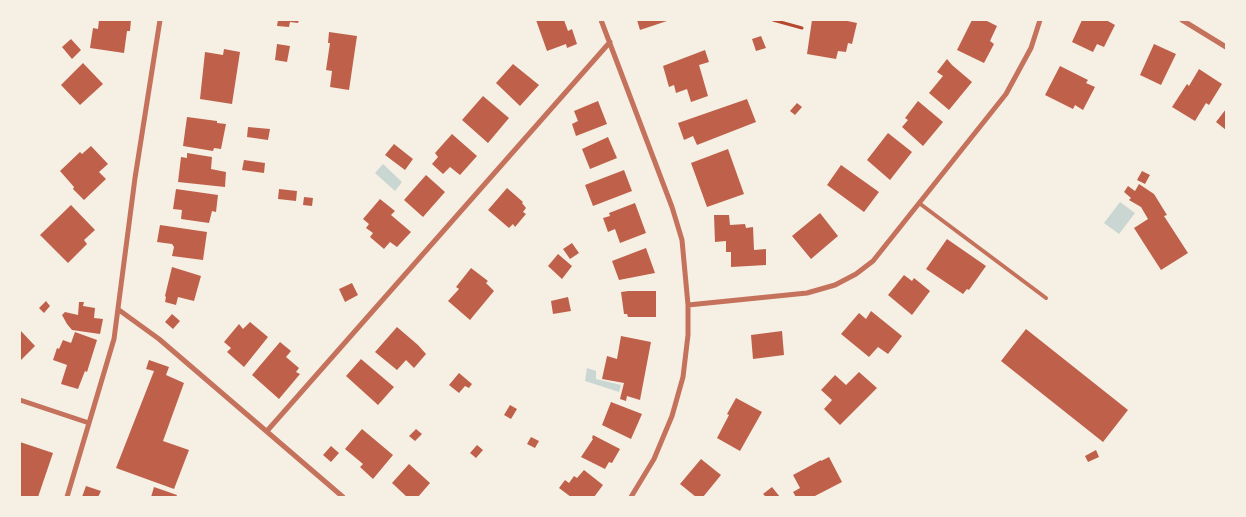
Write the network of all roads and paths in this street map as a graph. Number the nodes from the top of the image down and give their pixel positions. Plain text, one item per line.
1 (160, 20) edge
2 (602, 20) edge
3 (773, 20) edge
4 (1040, 20) edge
5 (1182, 20) edge
6 (802, 28) dead end
7 (610, 42) junction
8 (1226, 47) edge
9 (919, 203) junction
10 (1046, 298) dead end
11 (688, 304) junction
12 (119, 310) junction
13 (20, 400) edge
14 (89, 423) junction
15 (267, 431) junction
16 (67, 497) edge
17 (343, 497) edge
18 (631, 497) edge

1 - 12 street
2 - 7 street
3 - 6 path
4 - 9 street
5 - 8 street
7 - 11 street
7 - 15 street
9 - 10 lane
9 - 11 street
11 - 18 street
12 - 14 street
12 - 15 street
13 - 14 street
14 - 16 street
15 - 17 street

